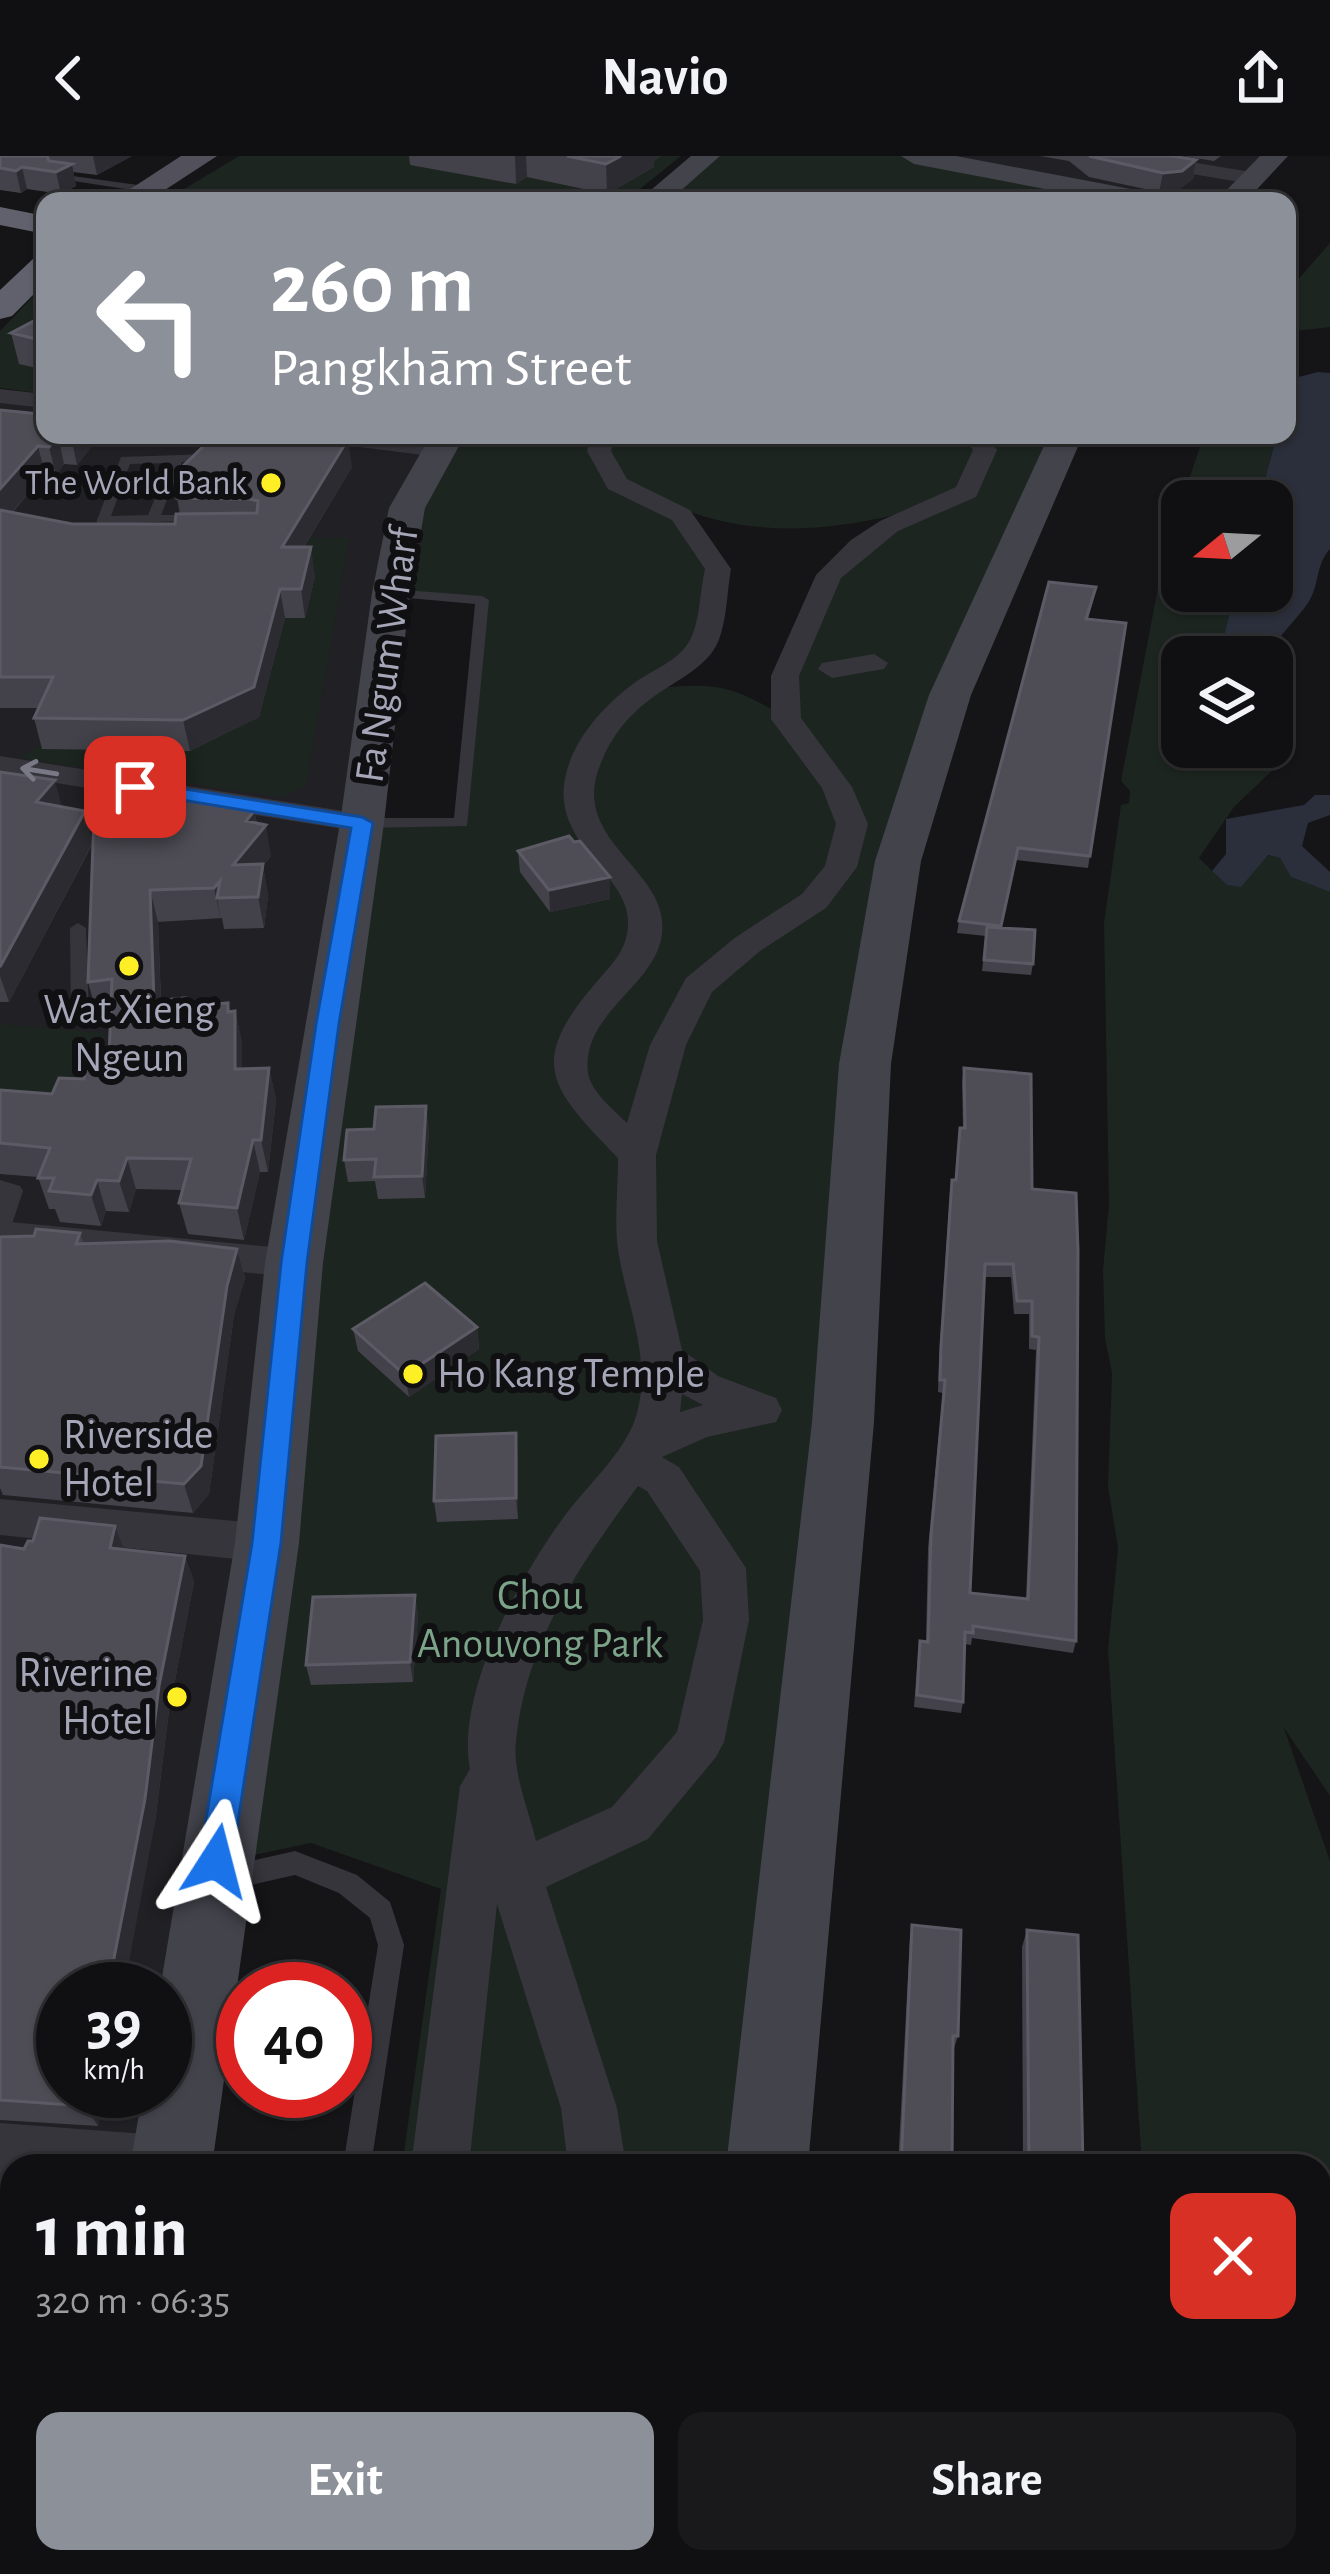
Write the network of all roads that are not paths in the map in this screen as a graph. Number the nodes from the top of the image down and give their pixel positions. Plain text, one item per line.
1 (202, 156) edge
2 (707, 156) edge
3 (914, 156) edge
4 (1122, 156) edge
5 (1153, 158) edge
6 (1259, 163) edge
7 (54, 176) edge
8 (123, 192) edge
9 (141, 192) edge
10 (663, 192) edge
11 (1086, 192) edge
12 (1237, 192) edge
13 (0, 216) edge
14 (36, 224) edge
15 (0, 234) edge
16 (36, 241) edge
17 (36, 274) edge
18 (0, 309) edge
19 (0, 396) edge
20 (36, 400) edge
21 (226, 444) edge
22 (443, 444) edge
23 (601, 444) edge
24 (981, 444) edge
25 (1062, 444) edge
26 (177, 460) junction
27 (176, 518) edge
28 (153, 519) junction
29 (103, 520) junction
30 (165, 536) edge
31 (391, 593) junction
32 (874, 663) dead end
33 (832, 669) dead end
34 (0, 765) edge
35 (362, 823) junction
36 (78, 928) dead end
37 (80, 1019) dead end
38 (637, 1156) junction
39 (0, 1186) edge
40 (0, 1232) edge
41 (294, 1263) junction
42 (663, 1358) junction
43 (639, 1453) junction
44 (0, 1517) edge
45 (267, 1543) junction
46 (495, 1880) junction
47 (213, 1881) junction
48 (173, 2154) edge
49 (359, 2154) edge
50 (442, 2154) edge
51 (595, 2154) edge
52 (767, 2154) edge

1 - 9 main road
2 - 10 street
3 - 11 street
4 - 5 street
5 - 6 street
6 - 12 street
7 - 8 lane
13 - 14 highway
15 - 16 highway
17 - 18 highway
19 - 20 street
21 - 26 lane
22 - 31 street, Fa Ngum Wharf
23 - 38 street
24 - 38 street
25 - 52 street
26 - 28 lane
26 - 29 lane
27 - 28 lane
28 - 29 lane
29 - 30 lane
31 - 35 street, Fa Ngum Wharf
31 - 35 lane
32 - 33 street
35 -> 34 street
35 - 41 street, Fa Ngum Wharf
36 - 37 lane
38 - 42 street
39 - 40 lane
40 - 41 street
41 - 45 street, Fa Ngum Wharf
42 - 43 street
42 - 43 street
43 - 46 street
43 - 46 street
44 - 45 street
45 - 47 street, Fa Ngum Wharf
46 - 50 street
46 - 51 street
47 - 48 street, Fa Ngum Wharf
47 - 49 lane

